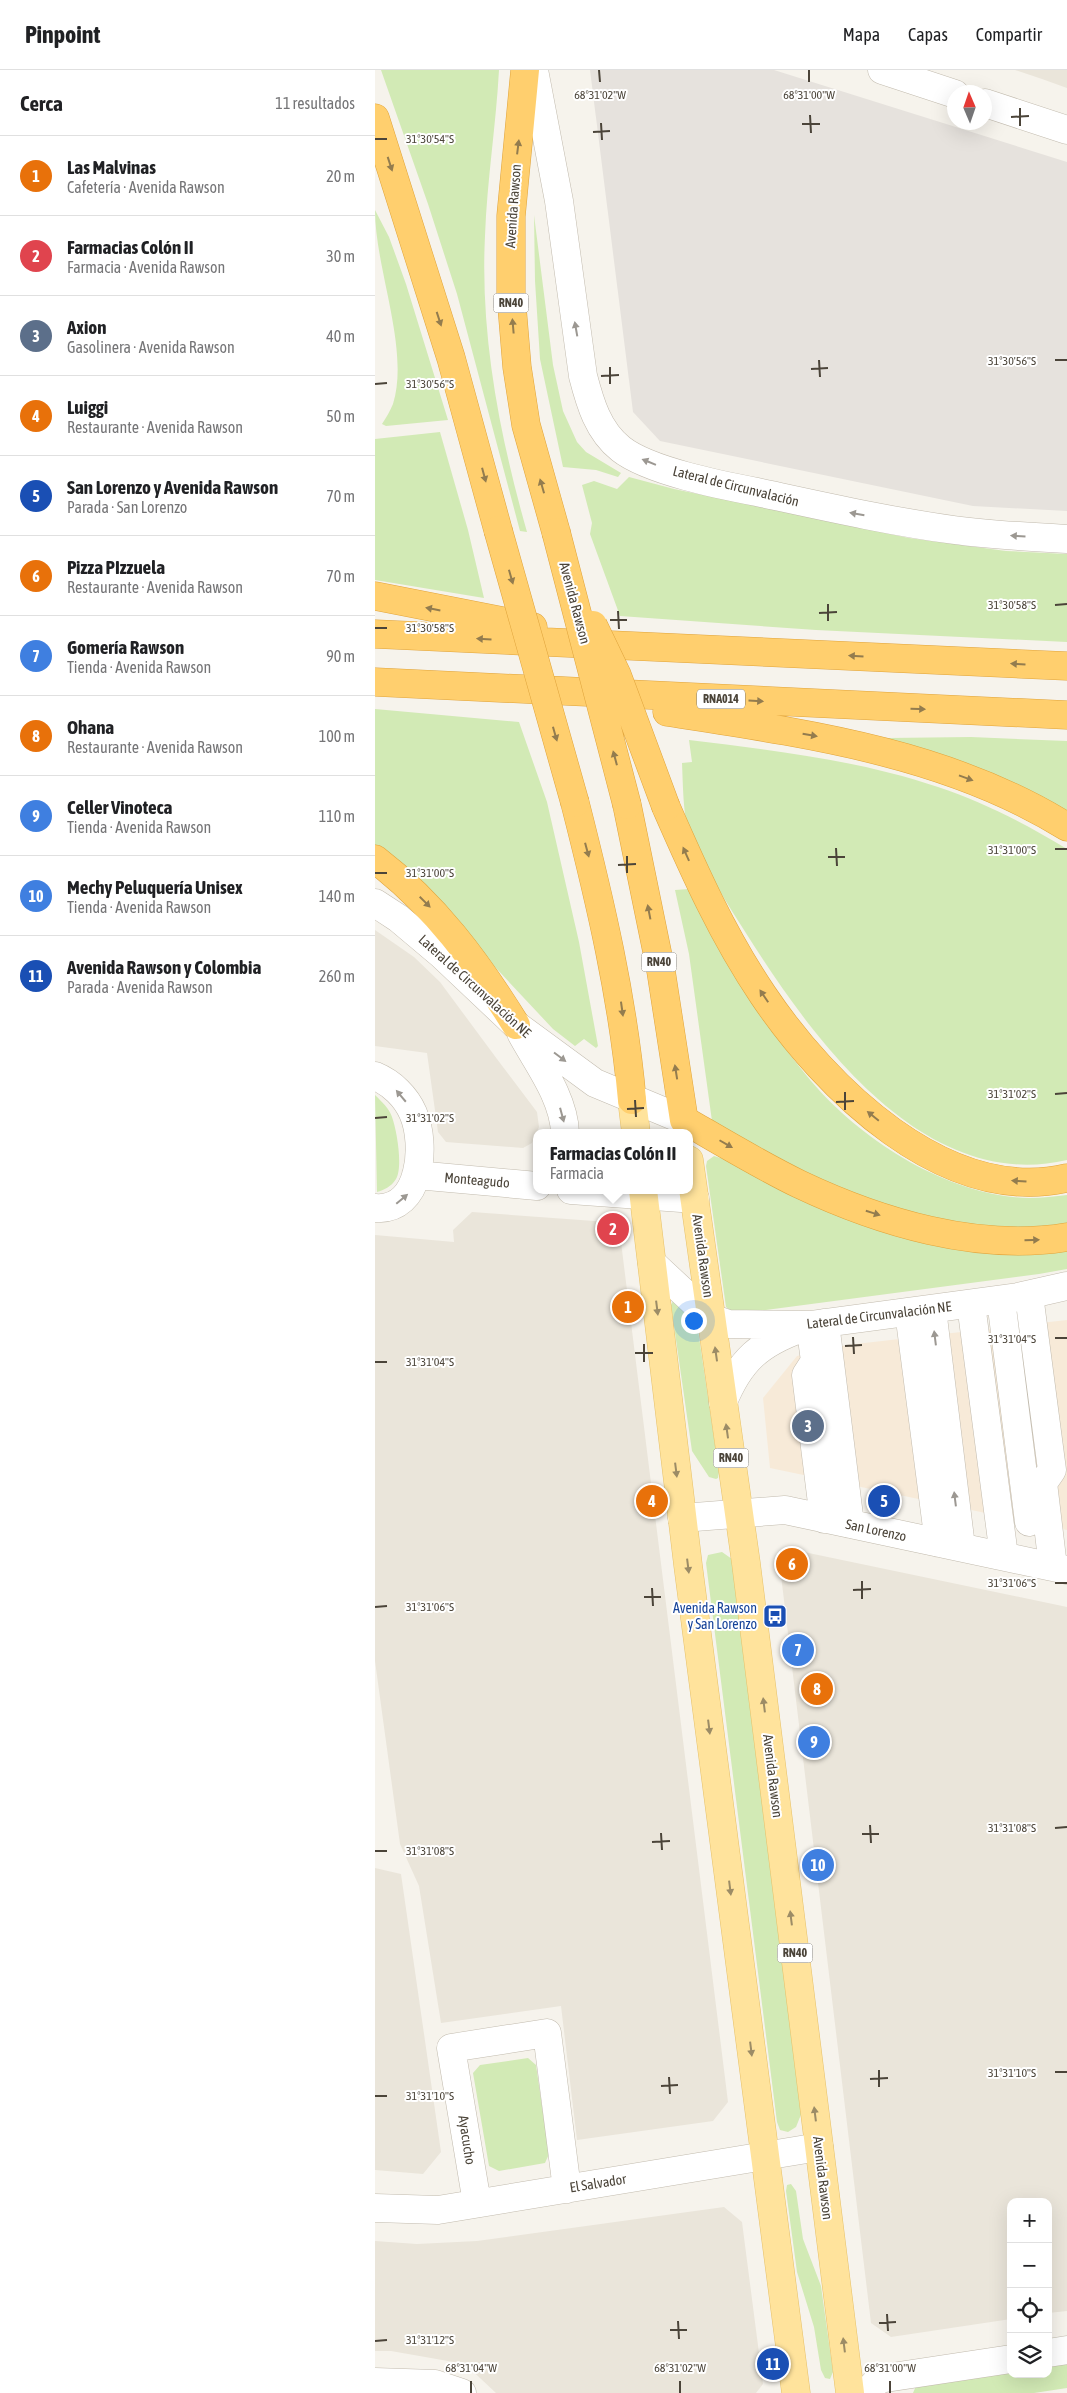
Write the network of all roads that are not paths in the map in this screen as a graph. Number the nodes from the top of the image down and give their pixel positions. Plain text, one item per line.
1 (525, 70) edge
2 (533, 70) edge
3 (882, 70) edge
4 (944, 84) edge
5 (992, 105) edge
6 (375, 118) edge
7 (1067, 130) edge
8 (1067, 539) edge
9 (563, 560) junction
10 (375, 596) edge
11 (375, 634) edge
12 (688, 648) junction
13 (1067, 666) edge
14 (375, 682) edge
15 (414, 684) junction
16 (1067, 715) edge
17 (1067, 827) edge
18 (375, 859) edge
19 (375, 903) edge
20 (516, 1025) junction
21 (375, 1076) edge
22 (632, 1100) junction
23 (685, 1126) edge
24 (565, 1129) edge
25 (636, 1129) edge
26 (693, 1130) edge
27 (533, 1170) edge
28 (416, 1175) junction
29 (1067, 1178) edge
30 (504, 1182) junction
31 (533, 1186) edge
32 (693, 1186) edge
33 (643, 1194) edge
34 (652, 1194) edge
35 (695, 1199) junction
36 (375, 1208) edge
37 (1067, 1237) edge
38 (652, 1263) junction
39 (1067, 1286) edge
40 (1029, 1295) junction
41 (1001, 1300) junction
42 (971, 1304) junction
43 (911, 1312) junction
44 (711, 1318) junction
45 (817, 1324) junction
46 (723, 1402) junction
47 (739, 1514) junction
48 (682, 1518) junction
49 (824, 1519) junction
50 (850, 1524) junction
51 (941, 1543) junction
52 (1004, 1556) junction
53 (1051, 1567) edge
54 (819, 2147) junction
55 (765, 2156) junction
56 (567, 2189) junction
57 (477, 2203) junction
58 (375, 2208) edge
59 (1067, 2350) edge
60 (1052, 2352) edge
61 (1007, 2360) edge
62 (375, 2382) edge
63 (462, 2393) edge
64 (796, 2393) edge
65 (850, 2393) edge
66 (866, 2393) edge

9 -> 1 highway, Avenida Rawson / RN40, bridge
8 -> 2 street, Lateral de Circunvalación
3 - 4 street
5 - 7 street
6 -> 22 highway, bridge
23 -> 9 highway, Avenida Rawson / RN40, bridge
29 -> 9 highway, bridge
12 -> 10 highway
12 -> 11 highway
13 -> 12 highway
14 - 15 highway, RNA014
15 -> 16 highway, RNA014
15 -> 17 highway
18 -> 20 highway
19 - 20 street, Lateral de Circunvalación NE
20 -> 22 street, Lateral de Circunvalación NE
20 -> 24 street
28 -> 21 street
22 - 23 street, Lateral de Circunvalación NE
22 - 25 main road
26 -> 37 highway
27 - 30 street
28 - 30 street, Monteagudo
36 -> 28 street
30 - 31 street, Monteagudo
32 - 35 main road, Avenida Rawson / RN40
33 - 38 main road
34 - 35 street
35 - 44 main road, Avenida Rawson / RN40
38 - 44 street, Lateral de Circunvalación NE
38 -> 48 main road
39 - 40 street, Lateral de Circunvalación NE
40 - 41 street, Lateral de Circunvalación NE
40 - 53 street
41 - 42 street, Lateral de Circunvalación NE
41 - 53 street
42 - 43 street, Lateral de Circunvalación NE
42 - 52 street
43 - 45 street, Lateral de Circunvalación NE
43 - 51 street
51 -> 43 street
44 - 45 street, Lateral de Circunvalación NE
46 -> 44 main road, Avenida Rawson / RN40
45 - 46 street
45 - 49 street
45 - 50 street
47 -> 46 main road, Avenida Rawson / RN40
47 - 48 street, San Lorenzo
47 - 49 street, San Lorenzo
54 -> 47 main road, Avenida Rawson / RN40
48 -> 55 main road
49 - 50 street, San Lorenzo
50 - 51 street, San Lorenzo
51 - 52 street, San Lorenzo
52 - 53 street, San Lorenzo
54 - 55 street, El Salvador
65 -> 54 main road, Avenida Rawson / RN40
55 - 56 street, El Salvador
55 - 64 main road
56 - 57 street, El Salvador
56 - 57 street, Ayacucho
57 - 58 street, El Salvador
59 - 60 street
61 - 66 street
62 - 63 street

